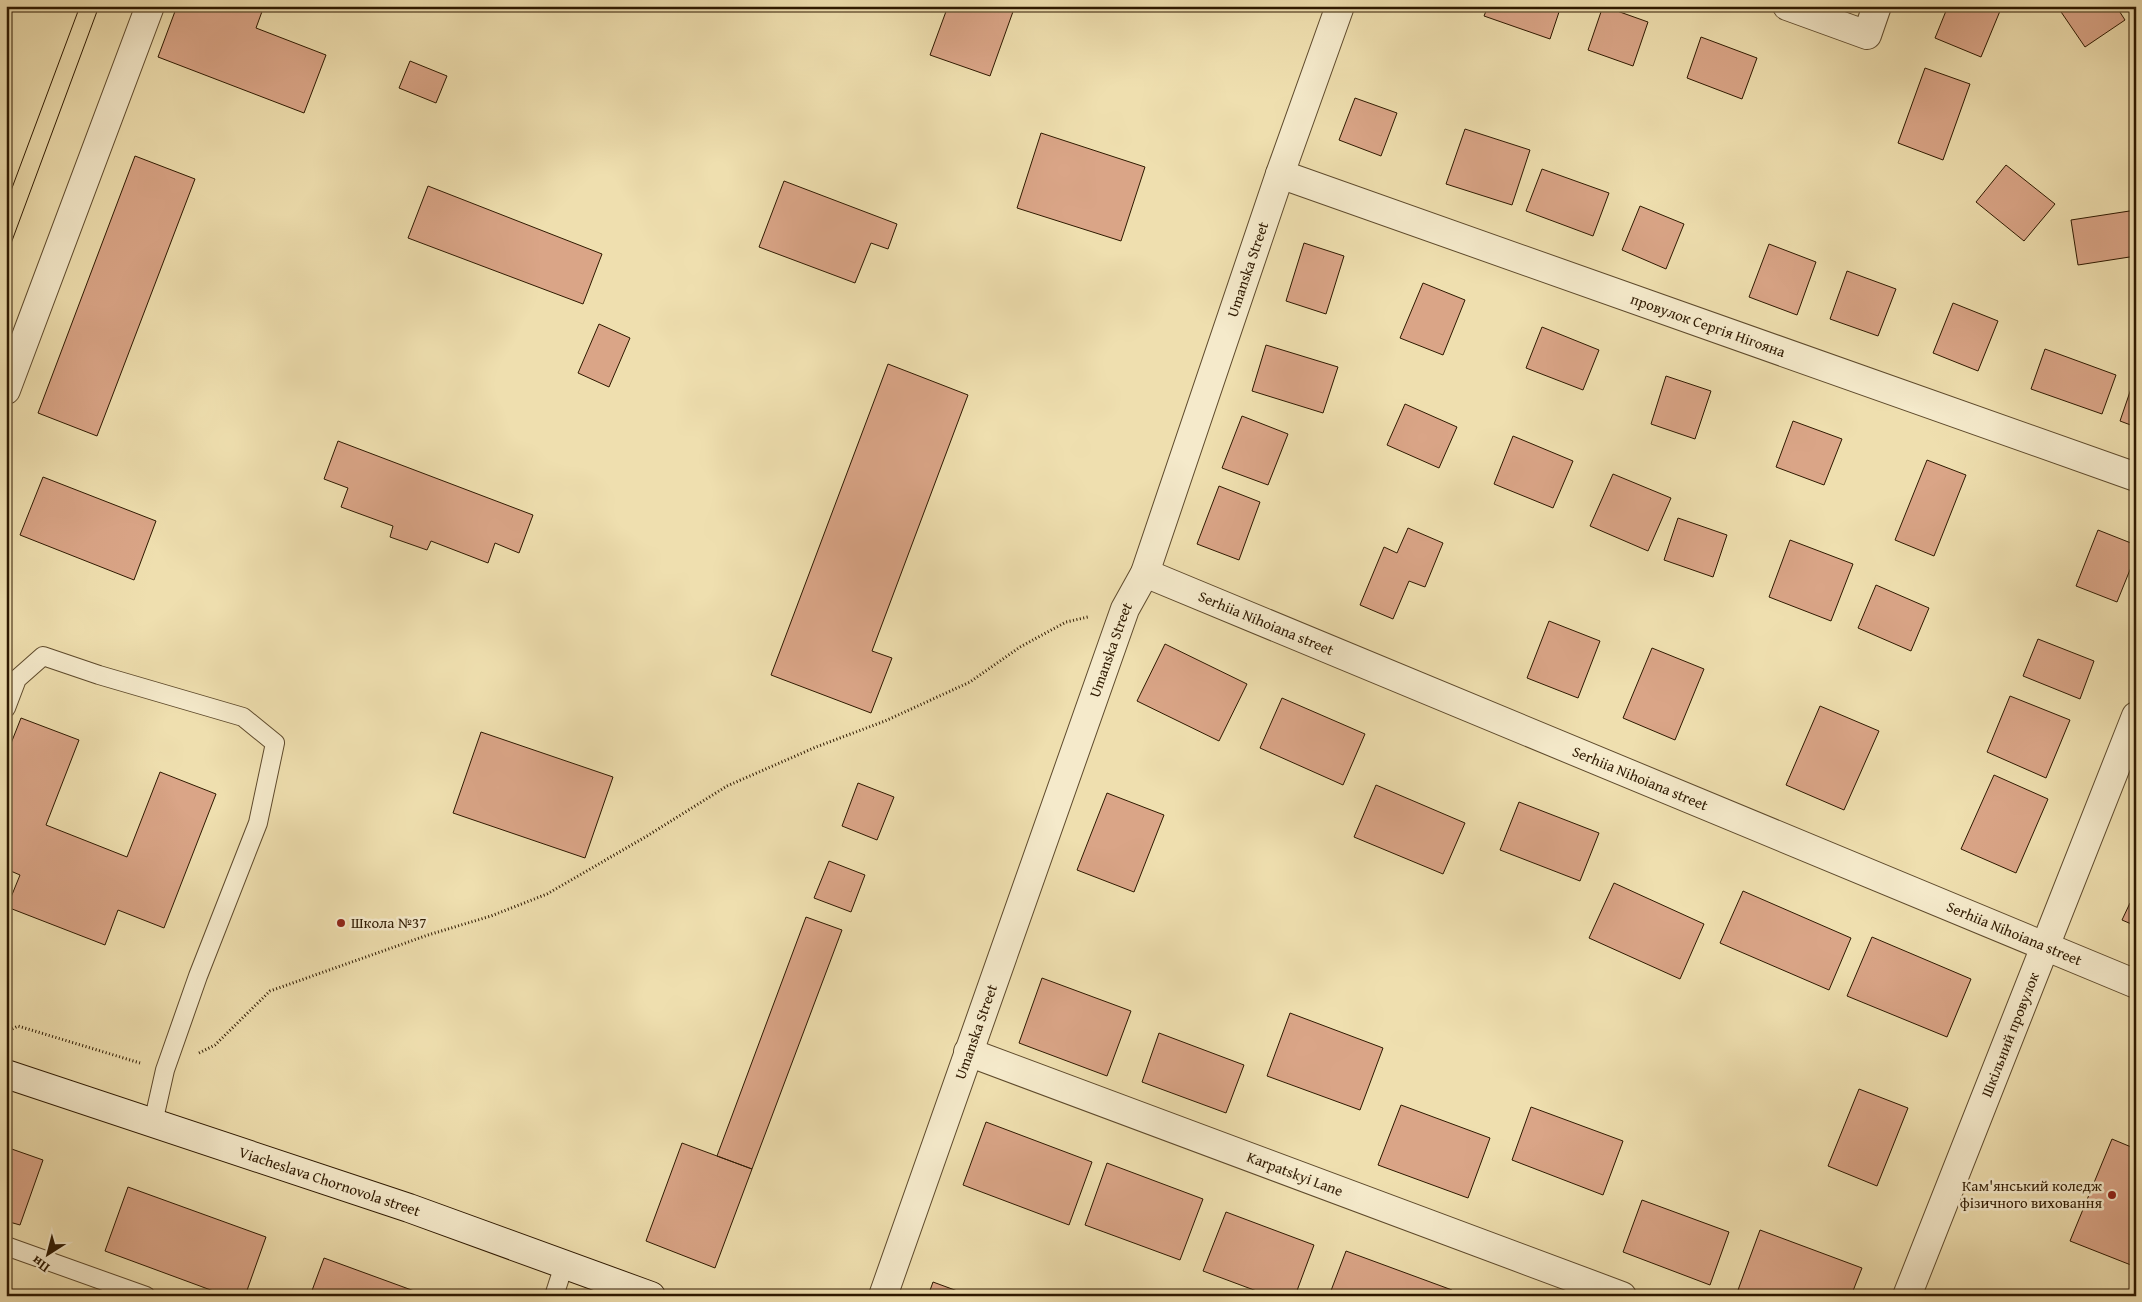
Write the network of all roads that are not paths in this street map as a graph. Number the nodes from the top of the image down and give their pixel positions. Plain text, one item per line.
1 (150, 6) edge
2 (1340, 6) edge
3 (1787, 6) edge
4 (1877, 6) edge
5 (1280, 174) junction
6 (6, 390) edge
7 (2136, 477) edge
8 (1145, 573) junction
9 (6, 708) edge
10 (2136, 716) edge
11 (2044, 946) junction
12 (2136, 984) edge
13 (968, 1052) junction
14 (6, 1074) edge
15 (153, 1123) junction
16 (6, 1246) edge
17 (564, 1265) junction
18 (146, 1296) edge
19 (554, 1296) edge
20 (651, 1296) edge
21 (883, 1296) edge
22 (1622, 1296) edge
23 (1907, 1296) edge

1 - 6 street
2 - 5 street, Umanska Street
3 - 4 street
5 - 7 street, провулок Сергія Нігояна
5 - 8 street, Umanska Street
8 - 11 street, Serhiia Nihoiana street
8 - 13 street, Umanska Street
9 - 15 lane
10 - 11 street, Шкільний провулок
11 - 12 street, Serhiia Nihoiana street
11 - 23 street, Шкільний провулок
13 - 21 street, Umanska Street
13 - 22 street, Karpatskyi Lane
14 - 15 street, Viacheslava Chornovola street
15 - 17 street, Viacheslava Chornovola street
16 - 18 lane
17 - 19 lane
17 - 20 street, Viacheslava Chornovola street

